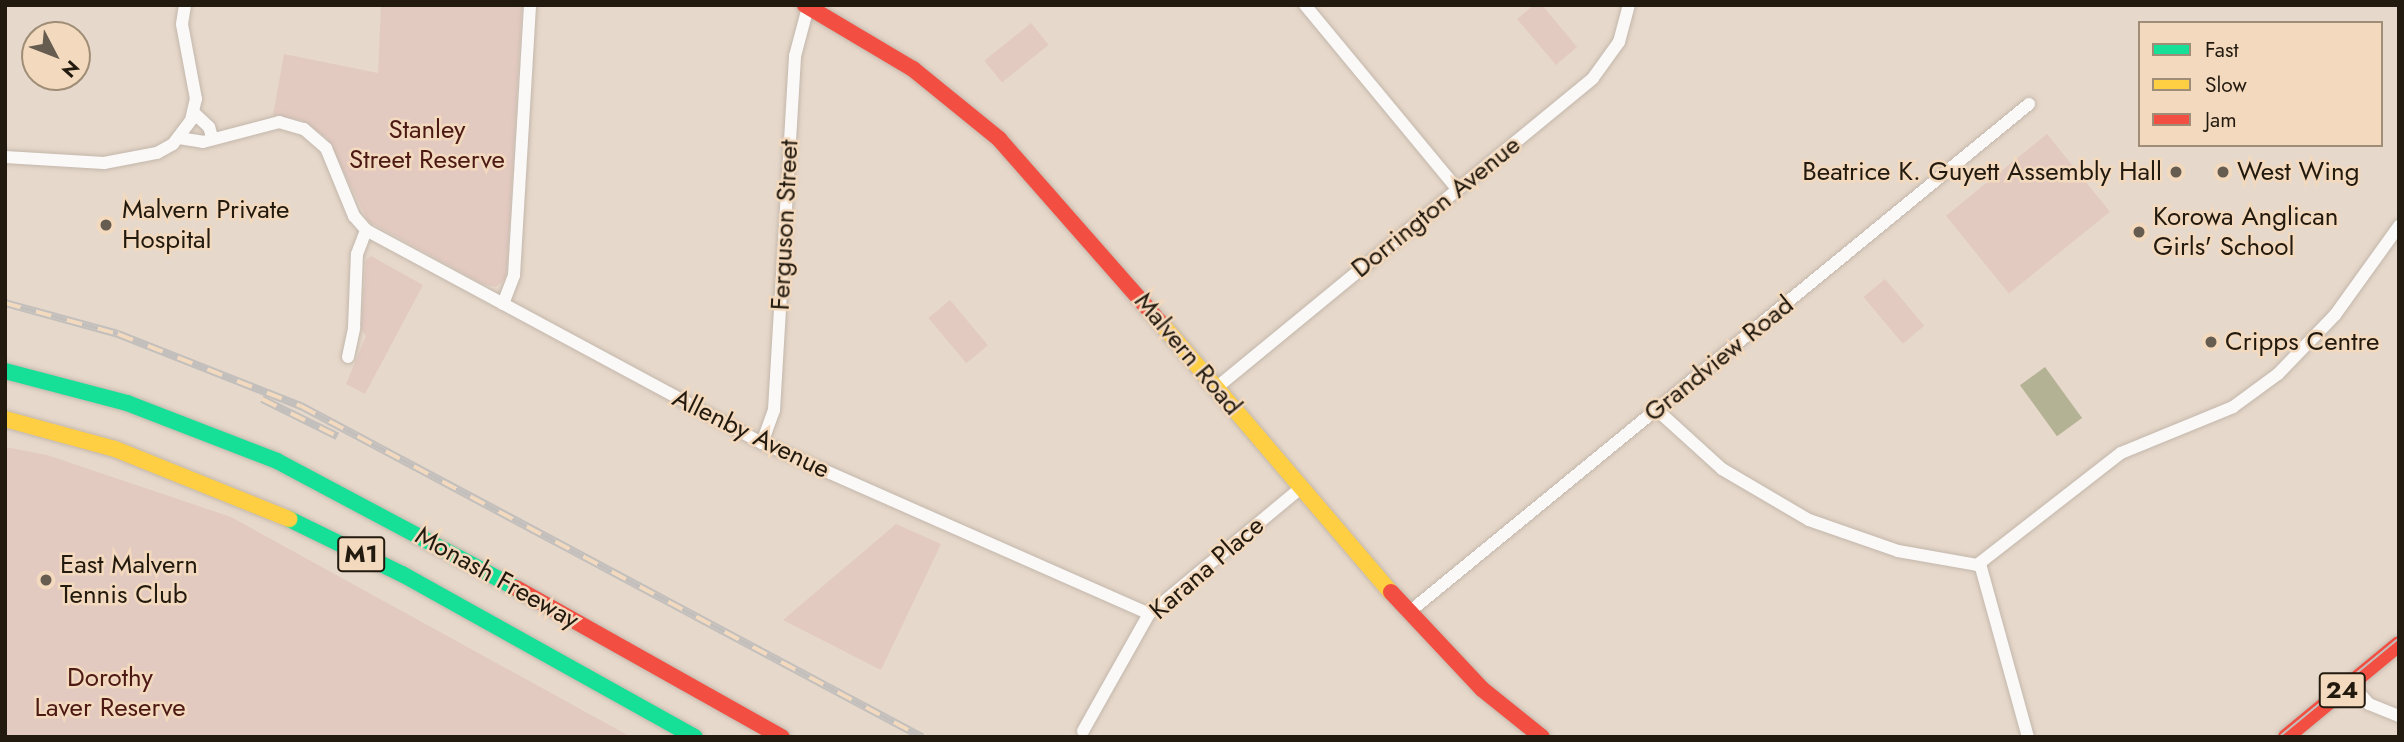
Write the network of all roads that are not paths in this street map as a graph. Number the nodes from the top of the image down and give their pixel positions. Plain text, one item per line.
1 (185, 5) edge
2 (530, 5) edge
3 (1305, 5) edge
4 (1629, 5) edge
5 (807, 6) edge
6 (2029, 104) dead end
7 (194, 113) junction
8 (212, 136) junction
9 (179, 138) junction
10 (5, 156) edge
11 (1457, 190) junction
12 (2399, 226) edge
13 (366, 230) junction
14 (503, 304) junction
15 (348, 356) dead end
16 (5, 371) edge
17 (1216, 388) junction
18 (1657, 410) junction
19 (5, 419) edge
20 (762, 443) junction
21 (1301, 488) junction
22 (1980, 564) junction
23 (1408, 613) junction
24 (1149, 614) junction
25 (2399, 644) edge
26 (2351, 684) junction
27 (2399, 716) edge
28 (1083, 732) dead end
29 (695, 737) edge
30 (782, 737) edge
31 (1542, 737) edge
32 (2028, 737) edge
33 (2286, 737) edge

1 - 7 street
2 - 14 street
3 - 11 street
4 - 11 street, Dorrington Avenue
5 - 17 main road, Malvern Road
5 - 20 street, Ferguson Street
6 - 18 street, Grandview Road
7 - 8 street
7 - 9 street
8 - 9 street, Allenby Avenue
8 - 13 street, Allenby Avenue
9 - 10 street
11 - 17 street, Dorrington Avenue
12 - 22 street
13 - 14 street, Allenby Avenue
13 - 15 street
14 - 20 street, Allenby Avenue
16 - 30 main road, Monash Freeway / M1
17 - 21 main road, Malvern Road
18 - 22 street
18 - 23 street, Grandview Road
19 - 29 main road, Monash Freeway / M1
20 - 24 street, Allenby Avenue
21 - 23 main road, Malvern Road
21 - 24 street, Karana Place
22 - 32 street
23 - 31 main road, Malvern Road
24 - 28 street, Karana Place
25 - 26 main road, 24
26 - 27 street
26 - 33 main road, 24

